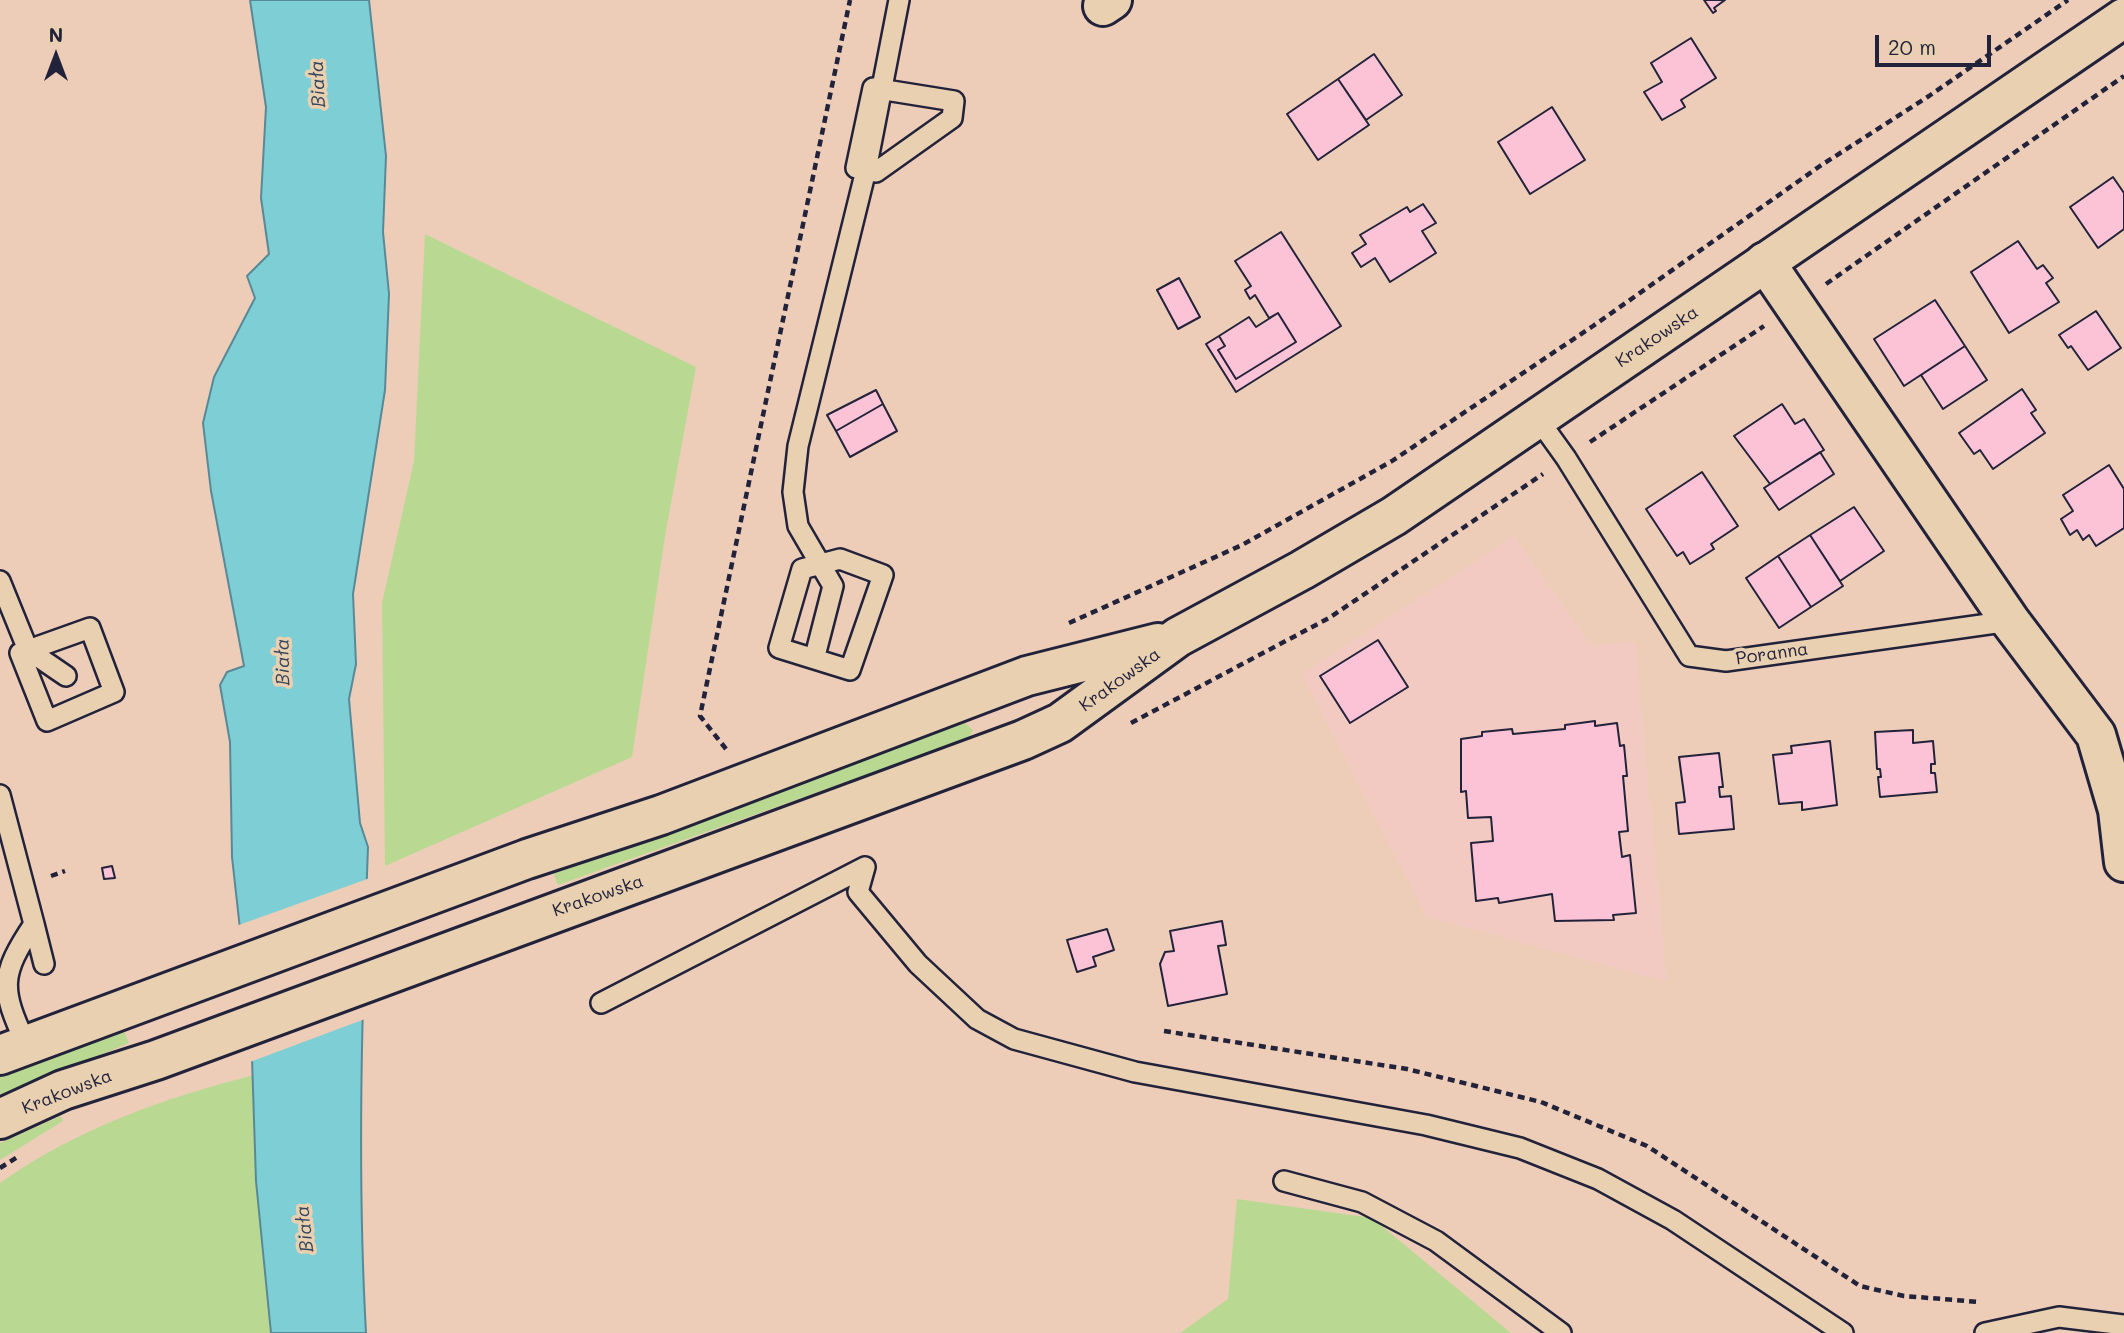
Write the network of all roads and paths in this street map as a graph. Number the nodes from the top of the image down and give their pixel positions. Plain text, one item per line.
1 (850, 0) edge
2 (899, 0) edge
3 (2067, 0) edge
4 (2124, 18) edge
5 (881, 89) junction
6 (866, 170) junction
7 (1765, 262) junction
8 (1538, 419) junction
9 (821, 564) junction
10 (0, 581) edge
11 (2010, 621) junction
12 (1065, 625) dead end
13 (1178, 637) junction
14 (28, 650) junction
15 (815, 656) dead end
16 (66, 676) dead end
17 (730, 754) dead end
18 (0, 795) edge
19 (2124, 862) edge
20 (34, 924) junction
21 (44, 964) dead end
22 (601, 1003) dead end
23 (13, 1049) edge
24 (0, 1119) edge
25 (1284, 1181) dead end
26 (2057, 1325) edge
27 (2124, 1325) edge
28 (1560, 1333) edge
29 (1843, 1333) edge
30 (1985, 1333) edge

1 - 17 path
2 - 5 lane
3 - 12 path
4 - 7 street, Krakowska
5 - 6 lane
5 - 6 lane
6 - 9 lane
7 - 8 street, Krakowska
7 - 11 street
8 - 11 lane, Poranna
8 - 13 street, Krakowska
9 - 9 lane
9 - 15 lane
10 - 14 lane
11 - 19 street
13 - 23 street, Krakowska
13 - 24 street, Krakowska
14 - 14 lane
14 - 16 lane
18 - 20 lane
20 - 21 lane
20 - 23 lane
22 - 29 lane
25 - 28 lane
26 - 27 lane
26 - 30 lane

